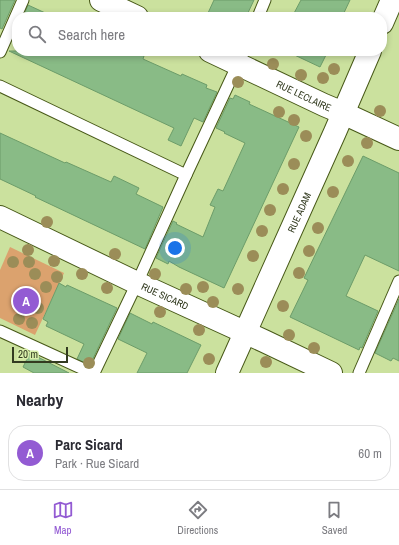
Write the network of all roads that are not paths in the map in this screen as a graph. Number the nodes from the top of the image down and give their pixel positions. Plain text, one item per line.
1 (23, 0) edge
2 (101, 0) edge
3 (265, 0) edge
4 (392, 0) edge
5 (18, 12) edge
6 (126, 12) edge
7 (260, 12) edge
8 (387, 12) edge
9 (12, 25) edge
10 (0, 52) edge
11 (368, 56) edge
12 (240, 57) edge
13 (0, 86) edge
14 (343, 113) junction
15 (399, 139) edge
16 (186, 175) junction
17 (0, 217) edge
18 (399, 281) edge
19 (137, 283) junction
20 (0, 331) edge
21 (245, 332) junction
22 (93, 373) edge
23 (227, 373) edge
24 (331, 373) edge
25 (359, 373) edge

1 - 5 lane
2 - 6 street
3 - 7 lane
4 - 8 street
9 - 10 lane
11 - 14 street, RUE ADAM
12 - 14 street, RUE LECLAIRE
12 - 16 lane
13 - 16 lane
14 - 15 street, RUE LECLAIRE
14 - 21 street, RUE ADAM
16 - 19 lane
17 - 19 street, RUE SICARD
18 - 25 lane
19 - 21 street, RUE SICARD
19 - 22 lane
20 - 22 lane
21 - 23 street, RUE ADAM
21 - 24 street, RUE SICARD

